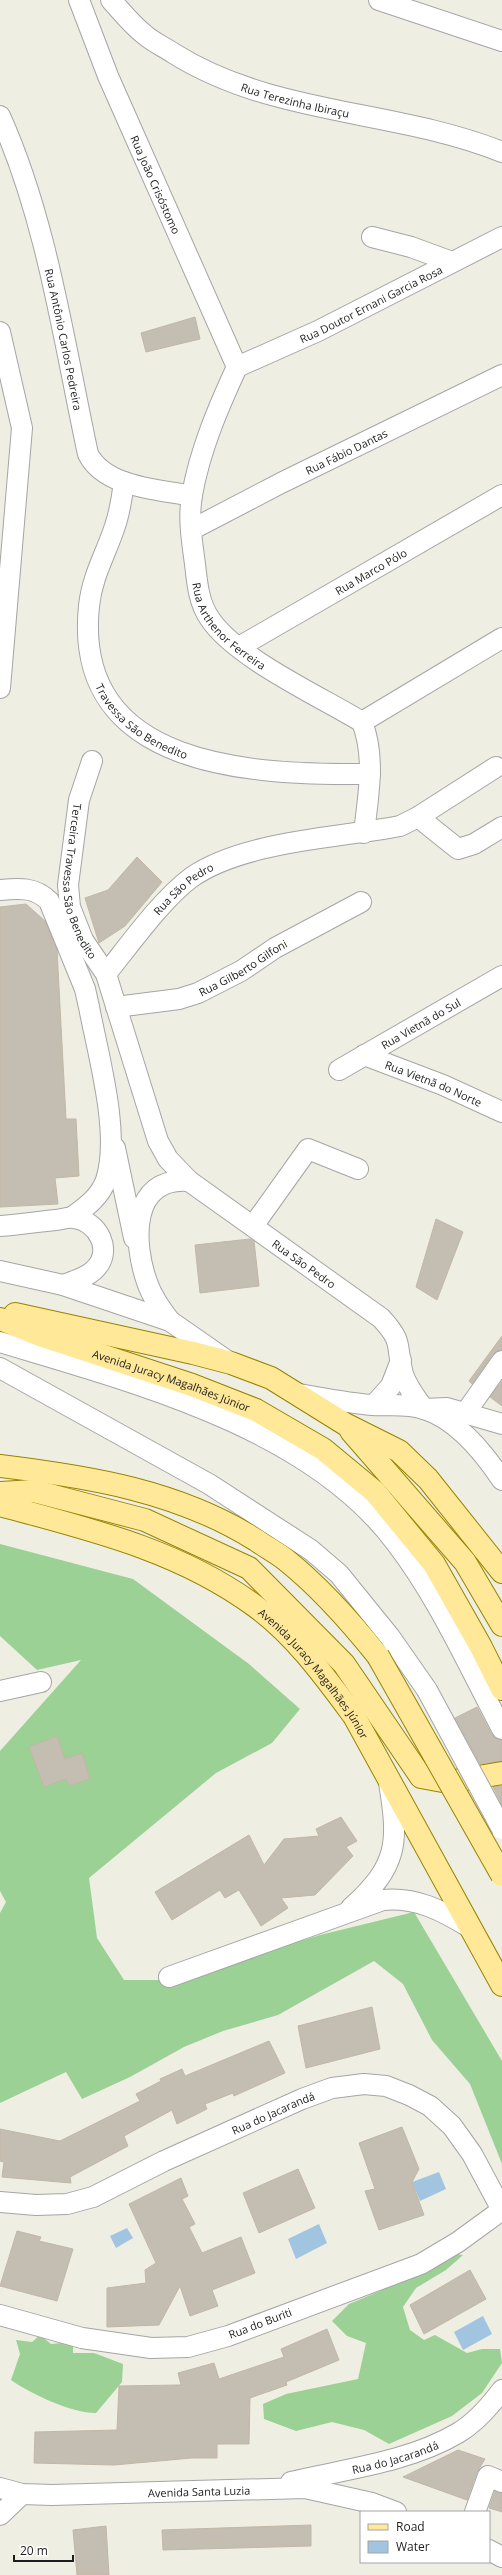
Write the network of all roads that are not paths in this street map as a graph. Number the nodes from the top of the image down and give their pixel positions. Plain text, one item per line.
1 (79, 0) edge
2 (112, 0) edge
3 (379, 0) edge
4 (502, 41) edge
5 (0, 116) edge
6 (502, 152) edge
7 (372, 237) dead end
8 (502, 237) edge
9 (452, 262) junction
10 (0, 332) edge
11 (237, 367) junction
12 (502, 375) edge
13 (124, 482) junction
14 (502, 494) edge
15 (192, 496) junction
16 (191, 530) junction
17 (502, 638) edge
18 (239, 647) junction
19 (0, 688) edge
20 (362, 722) junction
21 (92, 761) dead end
22 (496, 767) dead end
23 (370, 774) junction
24 (418, 818) junction
25 (502, 827) edge
26 (364, 833) junction
27 (0, 890) edge
28 (361, 902) dead end
29 (106, 974) junction
30 (502, 976) edge
31 (116, 1007) junction
32 (364, 1055) junction
33 (339, 1070) dead end
34 (502, 1112) edge
35 (111, 1130) junction
36 (358, 1169) dead end
37 (189, 1181) junction
38 (72, 1217) junction
39 (0, 1226) edge
40 (252, 1226) junction
41 (139, 1255) junction
42 (0, 1271) edge
43 (63, 1285) junction
44 (0, 1311) edge
45 (0, 1319) edge
46 (170, 1321) junction
47 (0, 1342) edge
48 (401, 1360) junction
49 (231, 1363) junction
50 (0, 1368) edge
51 (500, 1368) edge
52 (299, 1394) junction
53 (374, 1405) junction
54 (424, 1409) junction
55 (466, 1412) junction
56 (345, 1424) junction
57 (502, 1424) edge
58 (0, 1466) edge
59 (502, 1480) edge
60 (0, 1493) edge
61 (0, 1505) edge
62 (502, 1572) edge
63 (502, 1625) edge
64 (41, 1682) dead end
65 (502, 1689) edge
66 (0, 1691) edge
67 (502, 1729) edge
68 (502, 1773) edge
69 (387, 1775) junction
70 (502, 1829) edge
71 (502, 1876) edge
72 (345, 1913) junction
73 (469, 1927) junction
74 (169, 1977) dead end
75 (502, 1985) edge
76 (0, 2202) edge
77 (502, 2210) edge
78 (0, 2315) edge
79 (502, 2390) edge
80 (502, 2482) edge
81 (0, 2488) edge
82 (269, 2488) junction
83 (22, 2494) junction
84 (393, 2511) edge
85 (475, 2511) edge
86 (0, 2515) edge
87 (490, 2544) edge
88 (502, 2547) edge
89 (490, 2551) edge
90 (502, 2557) edge

1 - 11 street, Rua João Crisóstomo
2 - 6 street, Rua Terezinha Ibiraçu
3 - 4 street
5 - 13 street, Rua Antônio Carlos Pedreira
7 - 9 street
8 - 9 street, Rua Doutor Ernani Garcia Rosa
9 - 11 street, Rua Doutor Ernani Garcia Rosa
10 - 19 street
11 - 15 street, Rua Arthenor Ferreira
12 - 16 street, Rua Fábio Dantas
13 - 15 street, Rua Antônio Carlos Pedreira
13 - 23 street, Travessa São Benedito
14 - 18 street, Rua Marco Pólo
15 - 16 street, Rua Arthenor Ferreira
16 - 18 street, Rua Arthenor Ferreira
17 - 20 street
18 - 20 street, Rua Arthenor Ferreira
20 - 23 street
21 - 29 street, Terceira Travessa São Benedito
22 - 24 street, Rua São Pedro
23 - 26 street
24 - 25 street
24 - 26 street, Rua São Pedro
26 - 29 street, Rua São Pedro
27 - 35 street
28 - 31 street, Rua Gilberto Gilfoni
29 - 31 street, Rua São Pedro
30 - 32 street, Rua Vietnã do Sul
31 - 37 street, Rua São Pedro
32 - 33 street, Rua Vietnã do Sul
32 - 34 street, Rua Vietnã do Norte
35 - 38 street
35 - 41 street
36 - 40 street
37 - 40 street, Rua São Pedro
37 - 41 street
38 - 39 street
38 - 43 street
40 - 48 street, Rua São Pedro
41 - 46 street
42 - 43 street
43 - 46 street
44 - 49 main road, Avenida Juracy Magalhães Júnior
45 - 65 main road, Avenida Juracy Magalhães Júnior
46 - 49 street
47 - 67 street
48 - 53 street
48 - 54 street, Rua São Pedro
49 - 52 main road, Avenida Juracy Magalhães Júnior
50 - 70 street, bridge
51 - 55 street
52 - 53 street
52 - 56 main road, Avenida Juracy Magalhães Júnior
53 - 54 street
54 - 55 street
54 - 59 street
55 - 57 street
56 - 62 main road, Avenida Juracy Magalhães Júnior
56 - 63 main road
58 - 71 main road, bridge
60 - 68 main road
61 - 69 main road, Avenida Juracy Magalhães Júnior
64 - 66 street
69 - 72 street
69 - 73 main road, Avenida Juracy Magalhães Júnior
72 - 73 street
72 - 74 street
73 - 75 main road, Avenida Juracy Magalhães Júnior
76 - 77 street, Rua do Jacarandá
77 - 78 street, Rua do Buriti
79 - 82 street, Rua do Jacarandá
80 - 85 street
81 - 83 street, Avenida Santa Luzia
82 - 83 street, Avenida Santa Luzia
82 - 84 street, Avenida Santa Luzia
83 - 86 street
87 - 88 street
89 - 90 street

